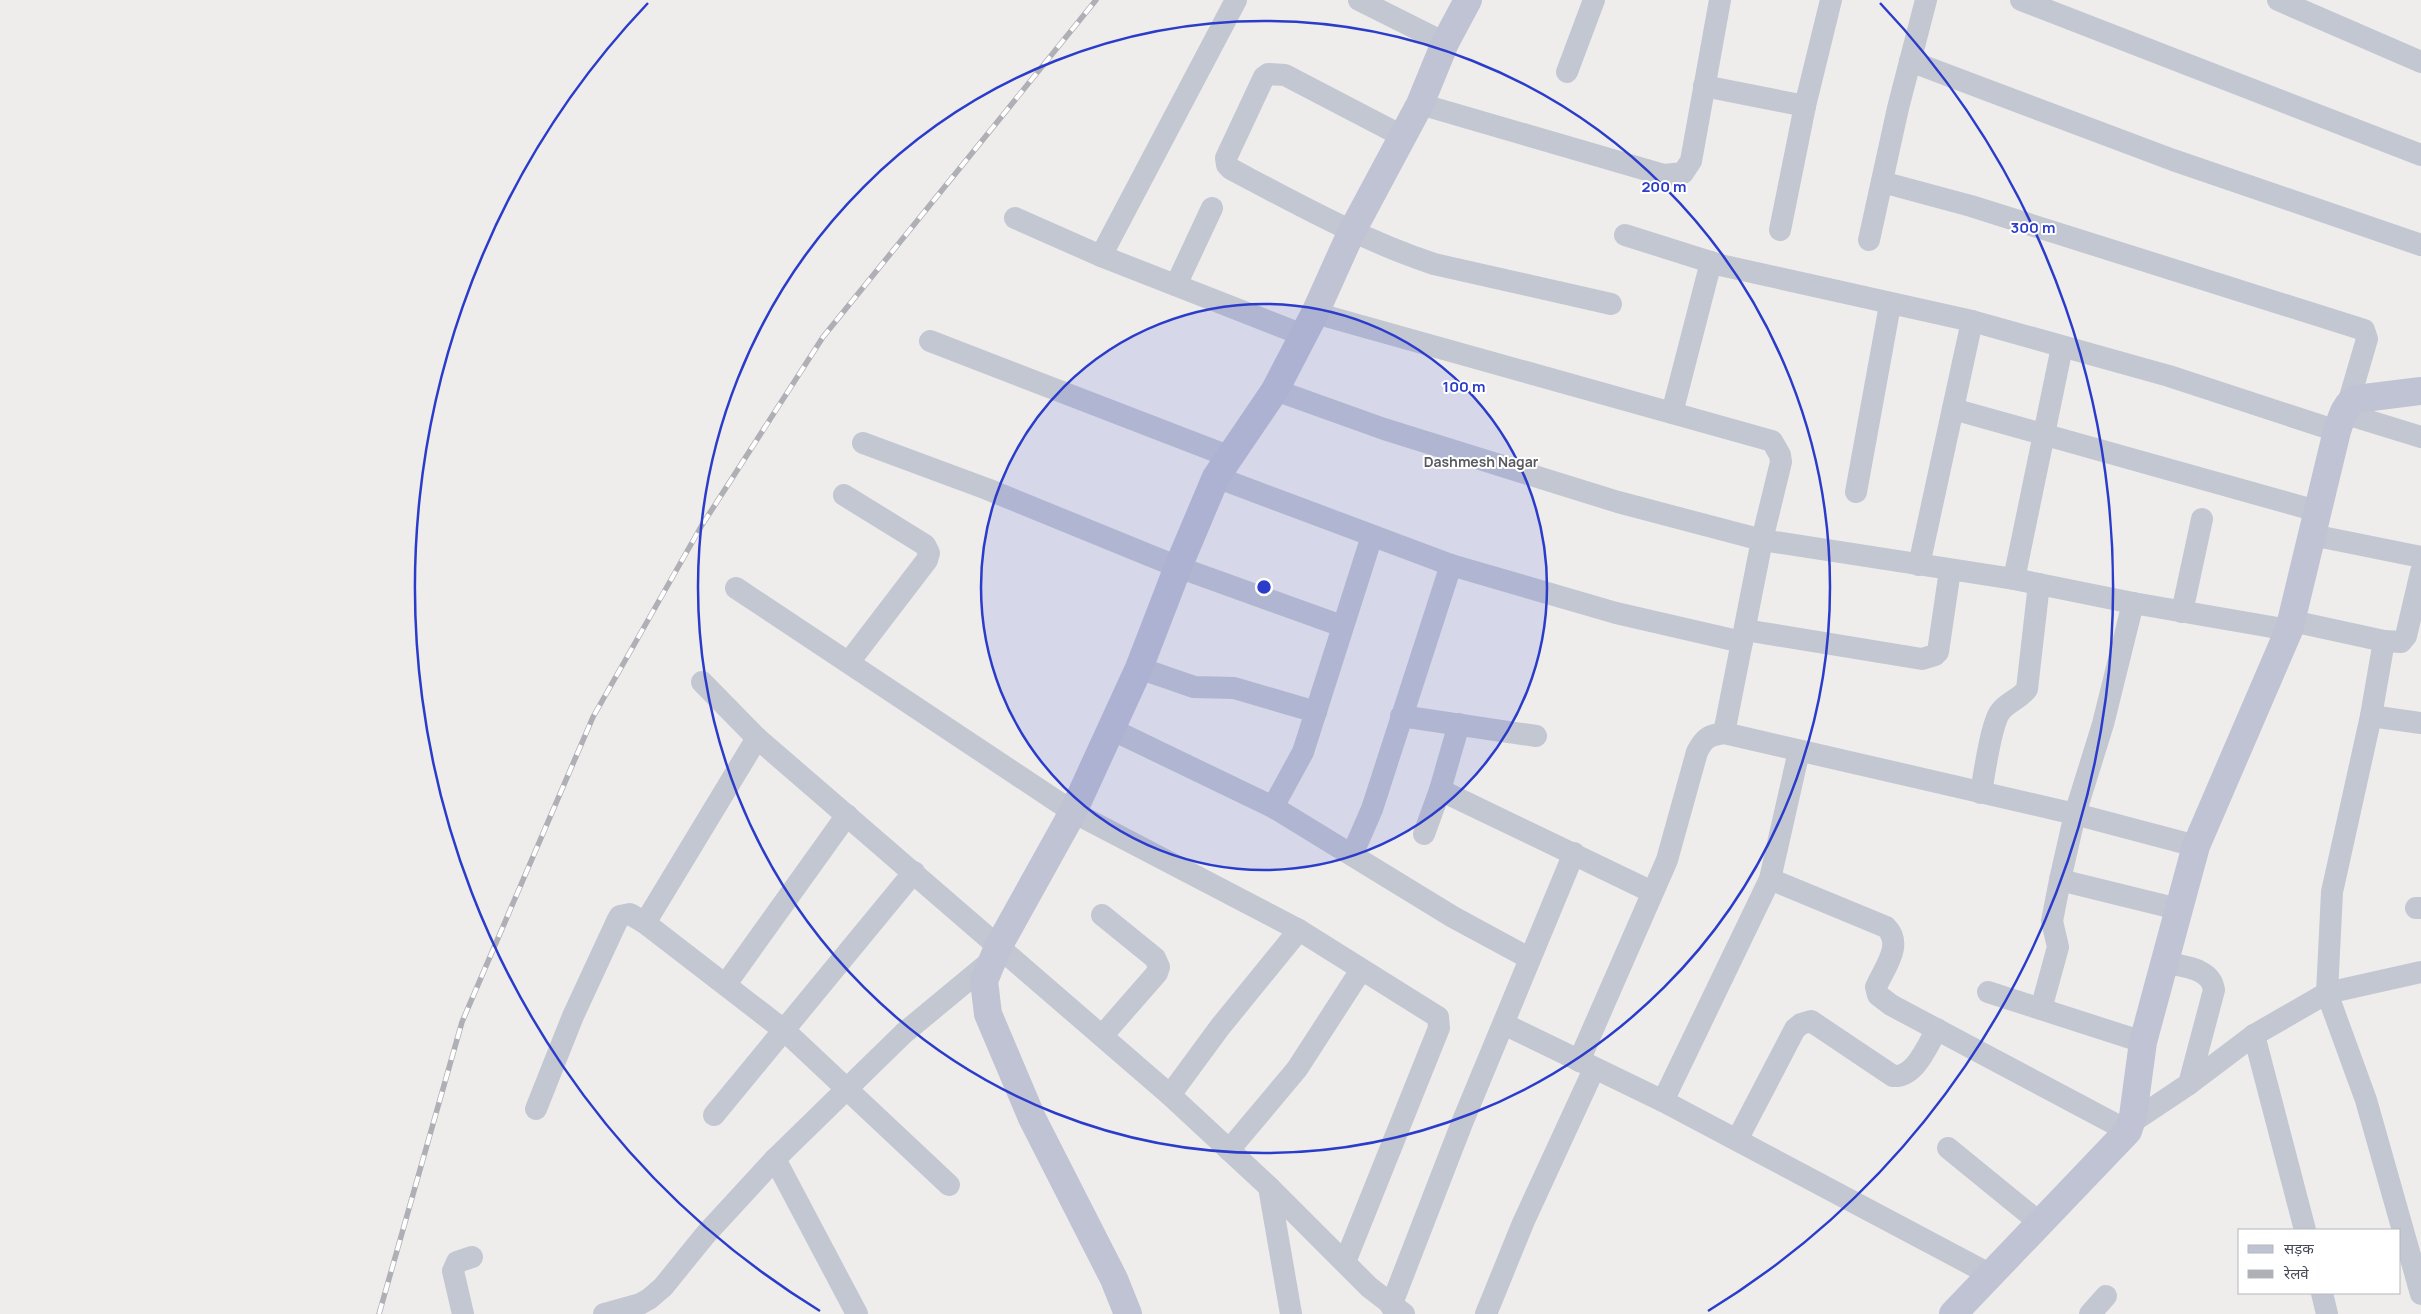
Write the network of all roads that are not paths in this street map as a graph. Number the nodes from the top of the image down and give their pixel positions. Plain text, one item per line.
1 (1236, 0) edge
2 (1359, 0) edge
3 (1468, 0) edge
4 (1594, 0) edge
5 (1720, 0) edge
6 (1832, 0) edge
7 (1926, 0) edge
8 (2021, 0) edge
9 (2278, 0) edge
10 (1446, 43) junction
11 (1910, 61) junction
12 (2421, 62) edge
13 (1567, 72) dead end
14 (1704, 86) junction
15 (1420, 104) junction
16 (1805, 106) junction
17 (1402, 136) junction
18 (2421, 155) edge
19 (1882, 182) junction
20 (1212, 208) dead end
21 (1015, 218) dead end
22 (1780, 230) dead end
23 (1351, 233) junction
24 (1625, 235) dead end
25 (1870, 240) dead end
26 (2421, 245) edge
27 (1102, 256) junction
28 (1710, 262) junction
29 (1176, 285) junction
30 (1611, 304) dead end
31 (1890, 304) junction
32 (1972, 321) junction
33 (1309, 324) junction
34 (930, 341) dead end
35 (2062, 347) junction
36 (1275, 390) junction
37 (2421, 391) edge
38 (1953, 409) junction
39 (1672, 413) junction
40 (2343, 416) junction
41 (2045, 433) junction
42 (2421, 437) edge
43 (863, 443) dead end
44 (1222, 467) junction
45 (1856, 492) dead end
46 (844, 495) dead end
47 (2202, 519) dead end
48 (2315, 523) junction
49 (1372, 536) junction
50 (1762, 540) junction
51 (2421, 557) edge
52 (1451, 565) junction
53 (1918, 565) junction
54 (1178, 567) junction
55 (1950, 570) junction
56 (2421, 572) edge
57 (2014, 579) junction
58 (2039, 584) junction
59 (736, 588) dead end
60 (2133, 604) junction
61 (2182, 612) junction
62 (1342, 626) junction
63 (2291, 626) junction
64 (1743, 636) junction
65 (2384, 641) junction
66 (849, 662) junction
67 (1139, 668) junction
68 (702, 682) dead end
69 (1316, 712) junction
70 (1401, 716) junction
71 (2371, 716) junction
72 (2421, 723) edge
73 (1459, 724) junction
74 (1112, 728) junction
75 (1724, 733) junction
76 (1536, 736) dead end
77 (757, 738) junction
78 (1800, 752) junction
79 (1440, 790) junction
80 (1981, 793) junction
81 (1273, 807) junction
82 (1074, 812) junction
83 (2075, 814) junction
84 (848, 815) junction
85 (1424, 834) dead end
86 (2196, 846) junction
87 (1574, 853) junction
88 (1352, 855) junction
89 (914, 872) junction
90 (1770, 879) junction
91 (2060, 880) junction
92 (1652, 892) junction
93 (2178, 909) junction
94 (1102, 915) dead end
95 (646, 923) junction
96 (1298, 930) junction
97 (994, 954) junction
98 (1529, 958) junction
99 (2164, 962) junction
100 (1361, 970) junction
101 (2421, 972) edge
102 (726, 984) junction
103 (1988, 992) dead end
104 (2327, 993) junction
105 (2041, 1009) junction
106 (1504, 1024) junction
107 (785, 1030) junction
108 (1937, 1030) junction
109 (1102, 1036) junction
110 (2254, 1036) junction
111 (2143, 1042) junction
112 (1586, 1065) junction
113 (2189, 1084) junction
114 (848, 1089) junction
115 (1170, 1095) junction
116 (1663, 1101) junction
117 (536, 1109) dead end
118 (714, 1115) dead end
119 (2130, 1127) junction
120 (1737, 1140) junction
121 (1948, 1148) dead end
122 (1229, 1150) junction
123 (775, 1159) junction
124 (949, 1185) dead end
125 (1268, 1187) junction
126 (2040, 1224) junction
127 (2305, 1229) edge
128 (472, 1257) dead end
129 (1345, 1262) junction
130 (1991, 1276) junction
131 (2322, 1294) edge
132 (2421, 1294) edge
133 (2106, 1296) dead end
134 (654, 1307) edge
135 (1398, 1310) edge
136 (462, 1314) edge
137 (604, 1314) edge
138 (857, 1314) edge
139 (1128, 1314) edge
140 (1291, 1314) edge
141 (1486, 1314) edge
142 (1953, 1314) edge
143 (2090, 1314) edge
144 (2327, 1314) edge

1 - 27 street
2 - 10 street
3 - 10 street
4 - 13 street
5 - 14 street
6 - 16 street
7 - 11 street
8 - 18 street
9 - 12 street
10 - 15 street
11 - 19 street
11 - 26 street
14 - 15 street
14 - 16 street
15 - 17 street
16 - 22 street
17 - 23 street
17 - 23 street
19 - 25 street
19 - 40 street
20 - 29 street
21 - 27 street
23 - 30 street
23 - 33 street
24 - 28 street
27 - 29 street
28 - 31 street
28 - 39 street
29 - 33 street
31 - 32 street
31 - 45 street
32 - 35 street
32 - 38 street
33 - 36 street
33 - 39 street
34 - 44 street
35 - 40 street
35 - 41 street
36 - 44 street
36 - 50 street
37 - 40 street
38 - 41 street
38 - 53 street
39 - 50 street
40 - 42 street
40 - 48 street
41 - 48 street
41 - 57 street
43 - 54 street
44 - 49 street
44 - 54 street
46 - 66 street
47 - 61 street
48 - 51 street
48 - 63 street
49 - 52 street
49 - 62 street
50 - 53 street
50 - 64 street
52 - 64 street
52 - 70 street
53 - 55 street
54 - 62 street
54 - 67 street
55 - 57 street
55 - 64 street
56 - 65 street
57 - 58 street
58 - 60 street
58 - 80 street
59 - 66 street
60 - 61 street
60 - 83 street
61 - 63 street
62 - 69 street
63 - 65 street
63 - 86 street
64 - 75 street
65 - 71 street
66 - 82 street
67 - 69 street
67 - 74 street
68 - 77 street
69 - 81 street
70 - 73 street
70 - 88 street
71 - 72 street
71 - 104 street
73 - 76 street
73 - 79 street
74 - 81 street
74 - 82 street
75 - 78 street
75 - 92 street
77 - 84 street
77 - 95 street
78 - 80 street
78 - 90 street
79 - 85 street
79 - 87 street
80 - 83 street
81 - 88 street
82 - 96 street
82 - 97 street
83 - 86 street
83 - 91 street
84 - 89 street
84 - 102 street
86 - 93 street
87 - 92 street
87 - 98 street
88 - 98 street
89 - 97 street
89 - 107 street
90 - 108 street
90 - 116 street
91 - 93 street
91 - 105 street
92 - 112 street
93 - 99 street
94 - 109 street
95 - 102 street
95 - 117 street
96 - 100 street
96 - 115 street
97 - 109 street
97 - 114 street
97 - 139 street
98 - 106 street
99 - 111 street
99 - 113 street
100 - 122 street
100 - 129 street
101 - 104 street
102 - 107 street
103 - 105 street
104 - 110 street
104 - 132 street
105 - 111 street
106 - 112 street
106 - 135 street
107 - 114 street
107 - 118 street
108 - 119 street
108 - 120 street
109 - 115 street
110 - 113 street
110 - 127 street
111 - 119 street
112 - 116 street
112 - 141 street
113 - 119 street
114 - 123 street
114 - 124 street
115 - 122 street
116 - 120 street
119 - 126 street
120 - 130 street
121 - 126 street
122 - 125 street
123 - 134 street
123 - 138 street
125 - 129 street
125 - 140 street
126 - 130 street
128 - 136 street
129 - 135 street
130 - 142 street
131 - 144 street
133 - 143 street
134 - 137 street

